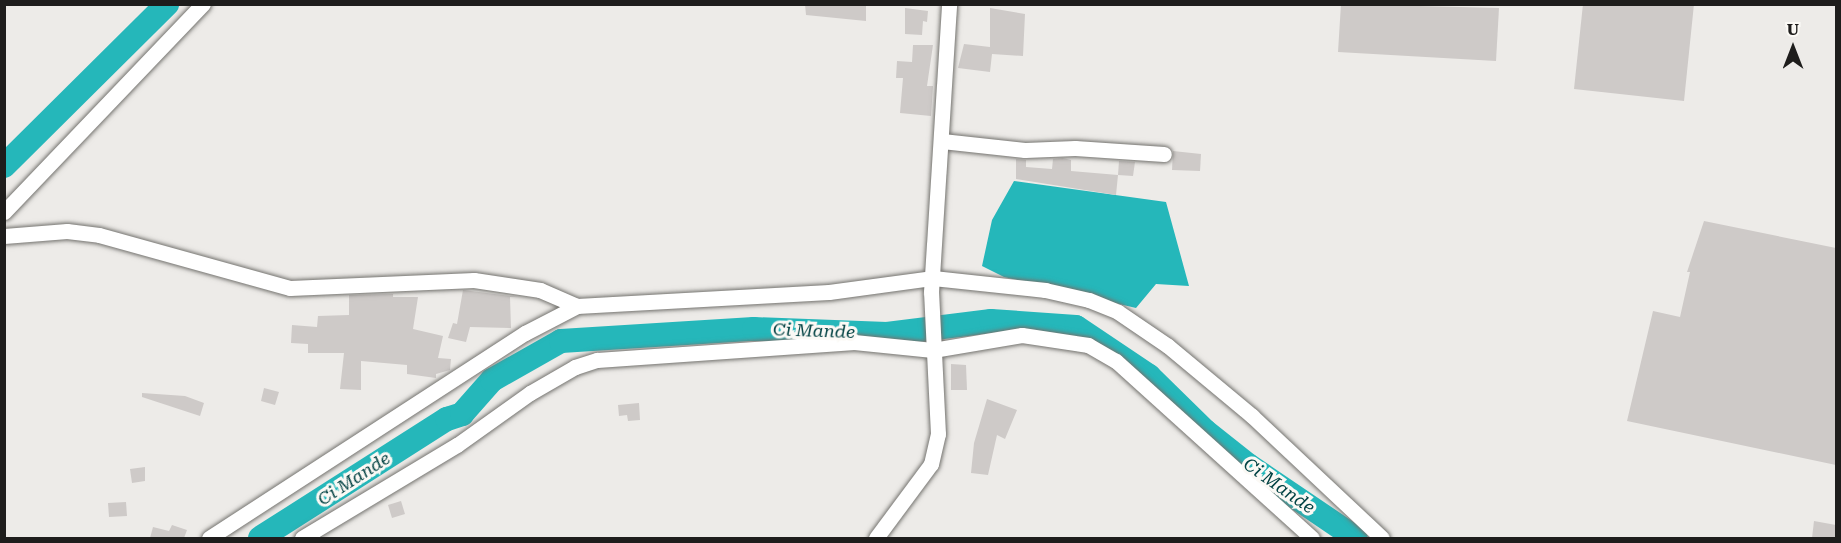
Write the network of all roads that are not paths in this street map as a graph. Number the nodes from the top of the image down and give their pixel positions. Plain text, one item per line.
1 (203, 4) edge
2 (949, 4) edge
3 (942, 141) junction
4 (1164, 154) dead end
5 (4, 212) edge
6 (4, 236) edge
7 (932, 285) junction
8 (577, 306) junction
9 (932, 347) junction
10 (209, 538) edge
11 (302, 538) edge
12 (876, 538) edge
13 (1312, 538) edge
14 (1382, 538) edge

1 - 5 street
2 - 3 street
3 - 4 street
3 - 7 street
6 - 8 street
7 - 8 street
7 - 9 street
7 - 14 street
8 - 10 street
9 - 11 street
9 - 12 street
9 - 13 street

